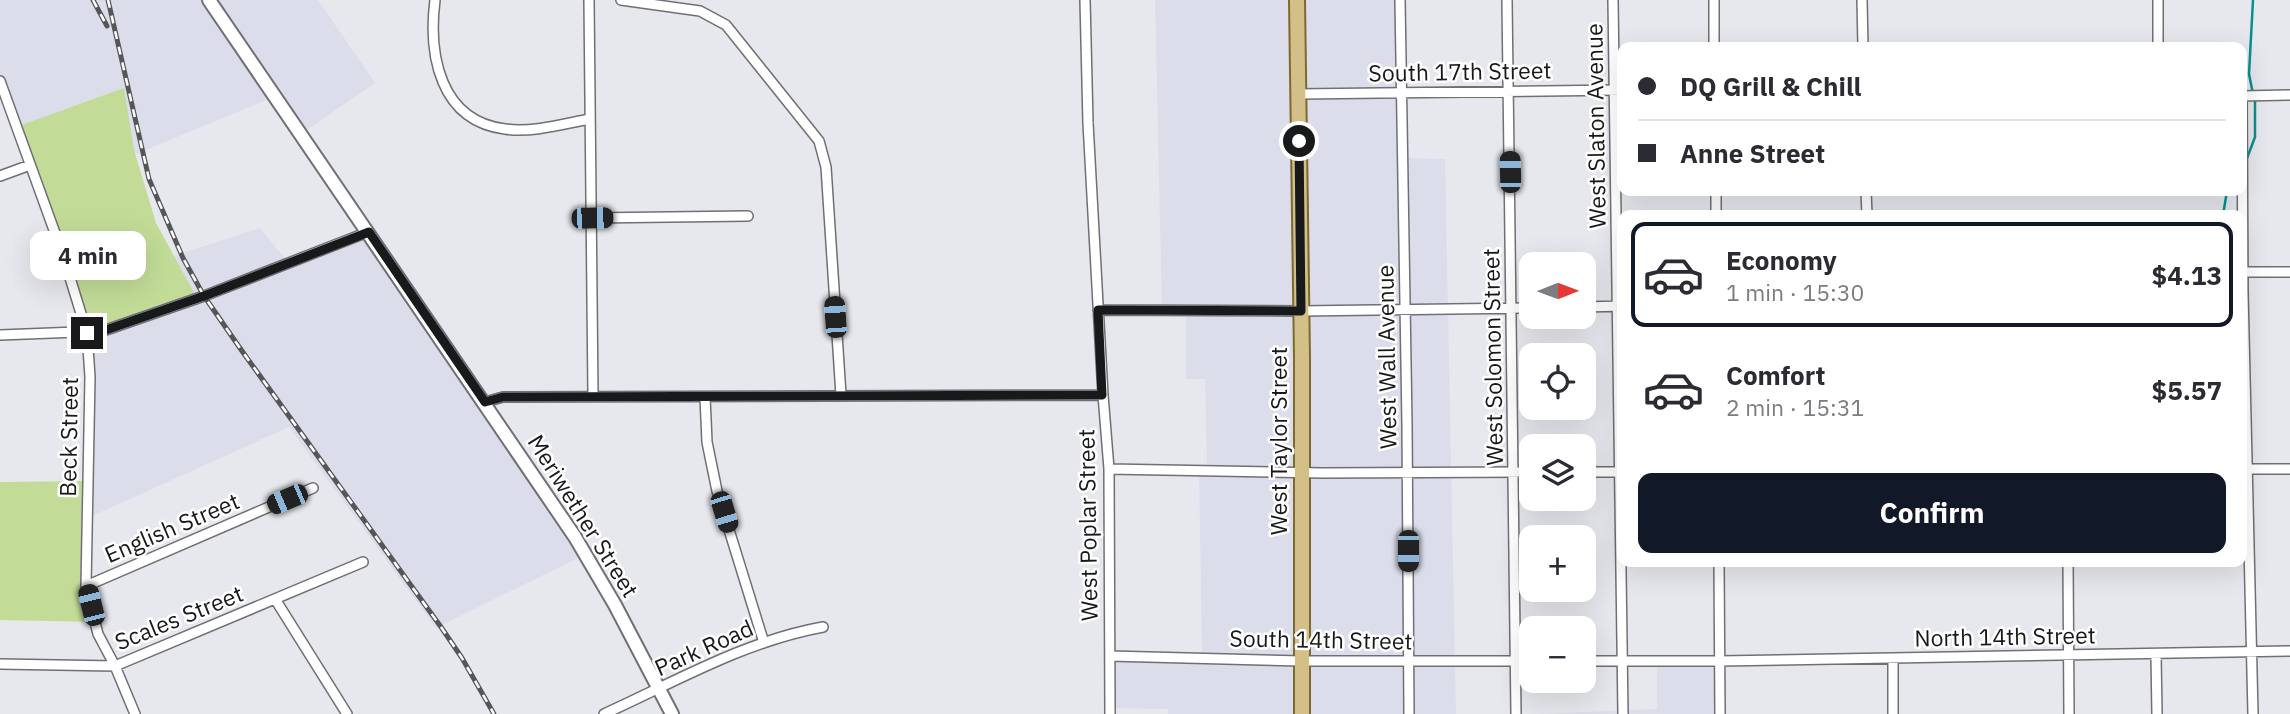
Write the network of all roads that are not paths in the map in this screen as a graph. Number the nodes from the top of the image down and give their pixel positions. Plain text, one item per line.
1 (209, 0) edge
2 (435, 0) edge
3 (589, 0) edge
4 (621, 0) edge
5 (1084, 0) edge
6 (1297, 0) edge
7 (1400, 0) edge
8 (1507, 0) edge
9 (1613, 0) edge
10 (1714, 0) edge
11 (1862, 0) edge
12 (2158, 0) edge
13 (1714, 42) edge
14 (1863, 42) edge
15 (2158, 42) edge
16 (1617, 60) edge
17 (0, 81) edge
18 (1617, 90) edge
19 (1508, 91) junction
20 (1402, 92) junction
21 (1298, 94) junction
22 (2290, 95) edge
23 (2247, 96) edge
24 (590, 119) junction
25 (30, 165) junction
26 (0, 176) edge
27 (748, 216) dead end
28 (592, 218) junction
29 (369, 232) junction
30 (2247, 272) edge
31 (2290, 272) edge
32 (1617, 306) edge
33 (1596, 307) edge
34 (1512, 308) junction
35 (1519, 308) edge
36 (1098, 310) junction
37 (1406, 310) junction
38 (1301, 311) junction
39 (87, 333) junction
40 (0, 335) edge
41 (841, 395) junction
42 (1102, 395) junction
43 (593, 396) junction
44 (705, 397) junction
45 (485, 402) junction
46 (1109, 469) junction
47 (2247, 469) edge
48 (2290, 469) edge
49 (1302, 471) junction
50 (1514, 472) junction
51 (1519, 472) edge
52 (1596, 472) edge
53 (1617, 472) edge
54 (1408, 473) junction
55 (313, 488) dead end
56 (2247, 538) edge
57 (363, 562) dead end
58 (1622, 567) edge
59 (1719, 567) edge
60 (2068, 567) edge
61 (86, 586) junction
62 (275, 599) junction
63 (823, 627) dead end
64 (764, 643) junction
65 (2290, 651) edge
66 (2252, 652) junction
67 (2156, 654) junction
68 (1110, 656) junction
69 (2068, 656) junction
70 (1893, 658) junction
71 (1303, 661) junction
72 (1409, 661) junction
73 (1516, 661) junction
74 (1596, 661) edge
75 (1622, 661) junction
76 (1720, 661) junction
77 (0, 664) edge
78 (115, 666) junction
79 (659, 689) junction
80 (135, 714) edge
81 (347, 714) edge
82 (604, 714) edge
83 (672, 714) edge
84 (1110, 714) edge
85 (1302, 714) edge
86 (1409, 714) edge
87 (1516, 714) edge
88 (1623, 714) edge
89 (1720, 714) edge
90 (1893, 714) edge
91 (2069, 714) edge
92 (2157, 714) edge
93 (2253, 714) edge

1 - 29 street, Meriwether Street
2 - 24 street
3 - 24 street
4 - 41 street
5 - 36 street, West Poplar Street
6 - 21 main road, West Taylor Street
7 - 20 street, West Wall Avenue
8 - 19 street, West Solomon Street
9 - 16 street, West Slaton Avenue
10 - 13 street
11 - 14 street
12 - 15 street
17 - 25 street, Beck Street
18 - 19 street, South 17th Street
19 - 20 street, South 17th Street
19 - 34 street, West Solomon Street
20 - 21 street, South 17th Street
20 - 37 street, West Wall Avenue
21 - 38 main road, West Taylor Street
22 - 23 street
24 - 28 street
25 - 26 street
25 - 39 street, Beck Street
27 - 28 street
28 - 43 street
29 - 39 street
29 - 45 street, Meriwether Street
30 - 31 street
32 - 33 street
34 - 35 street
34 - 37 street
34 - 50 street, West Solomon Street
36 - 38 street
36 - 42 street, West Poplar Street
37 - 38 street
37 - 54 street, West Wall Avenue
38 - 49 main road, West Taylor Street
39 - 40 street
39 - 61 street, Beck Street
41 - 42 street
41 - 44 street
42 - 46 street, West Poplar Street
43 - 44 street
43 - 45 street
44 - 64 street
45 - 79 street, Meriwether Street
46 - 49 street
46 - 68 street, West Poplar Street
47 - 48 street
49 - 54 street
49 - 71 main road, West Taylor Street
50 - 51 street
50 - 54 street
50 - 73 street, West Solomon Street
52 - 53 street
54 - 72 street, West Wall Avenue
55 - 61 street, English Street
56 - 66 street
57 - 62 street, Scales Street
58 - 75 street, West Slaton Avenue
59 - 76 street
60 - 69 street
61 - 78 street, Beck Street
62 - 78 street, Scales Street
62 - 81 street
63 - 64 street, Park Road
64 - 79 street, Park Road
65 - 66 street, North 14th Street
66 - 67 street, North 14th Street
66 - 93 street
67 - 69 street, North 14th Street
67 - 92 street
68 - 71 street, South 14th Street
68 - 84 street, West Poplar Street
69 - 70 street, North 14th Street
69 - 91 street
70 - 76 street, North 14th Street
70 - 90 street
71 - 72 street, South 14th Street
71 - 85 main road, West Taylor Street
72 - 73 street, South 14th Street
72 - 86 street, West Wall Avenue
73 - 87 street, West Solomon Street
74 - 75 street
75 - 76 street
75 - 88 street, West Slaton Avenue
76 - 89 street
77 - 78 street, Scales Street
78 - 80 street, Beck Street
79 - 82 street, Park Road
79 - 83 street, Meriwether Street

